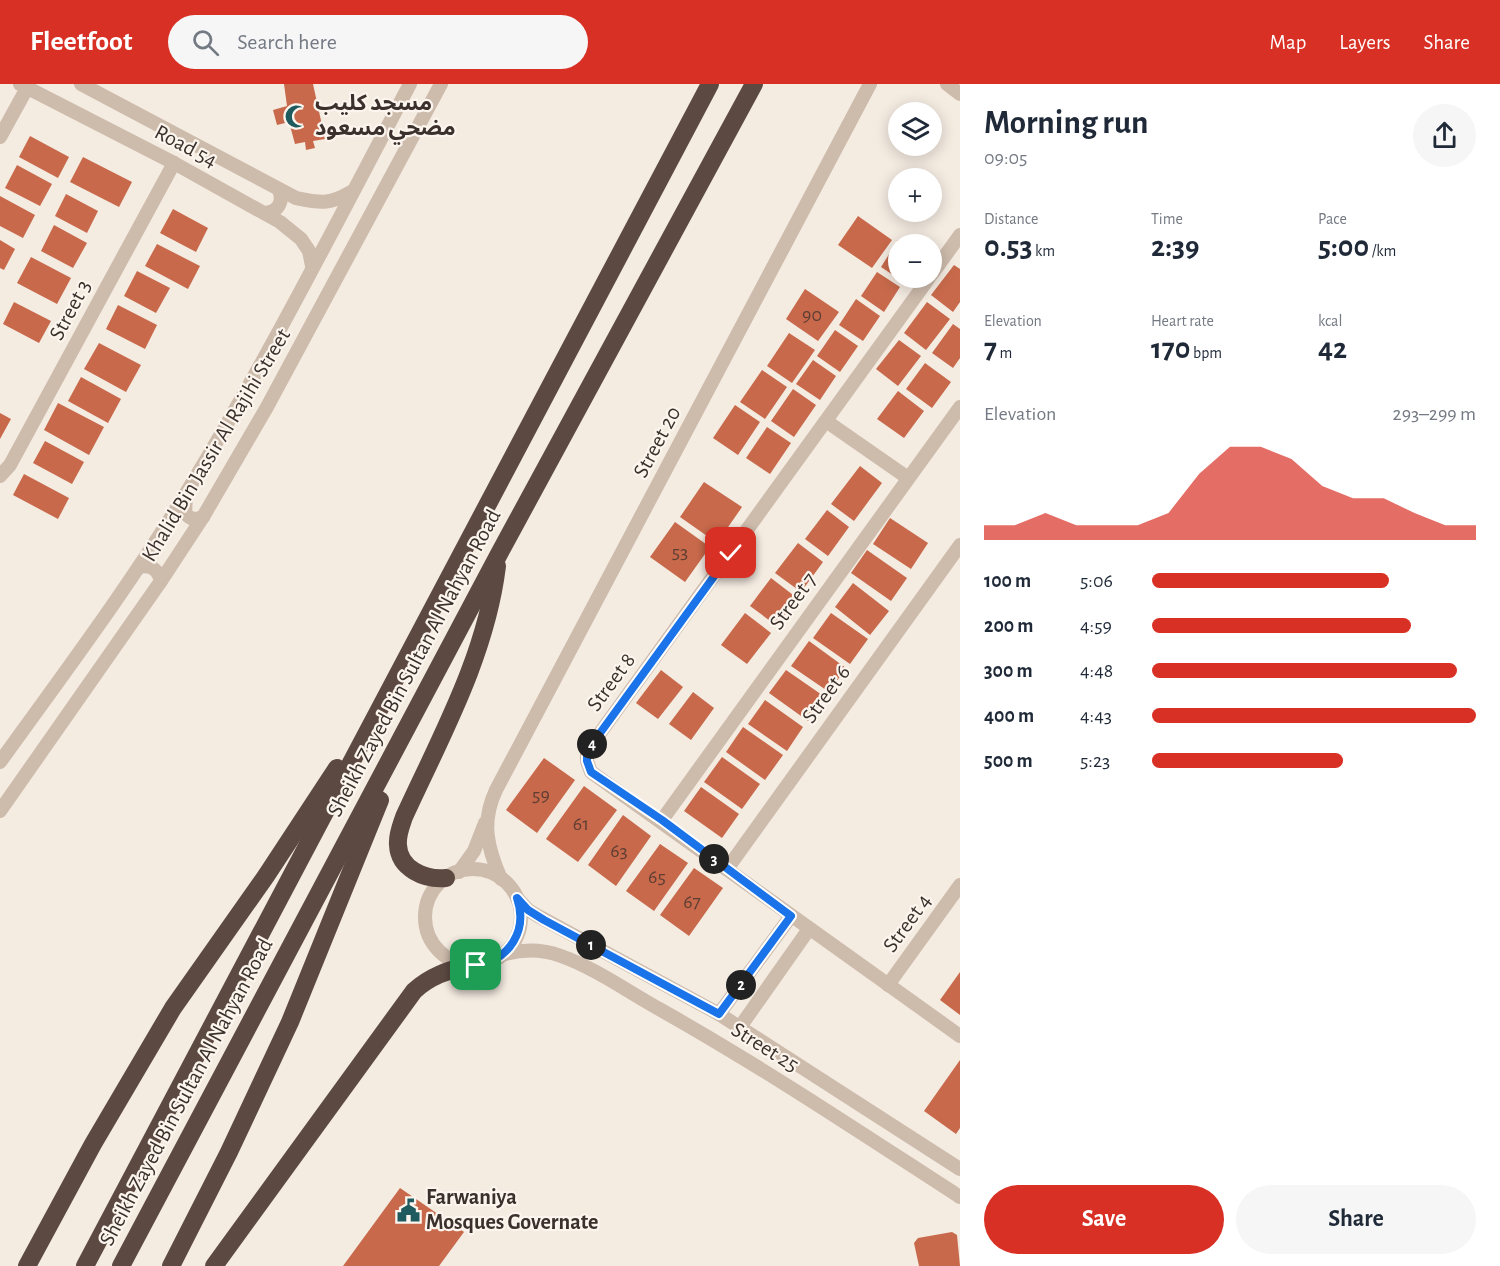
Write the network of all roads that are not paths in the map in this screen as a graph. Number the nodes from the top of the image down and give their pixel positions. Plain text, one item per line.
1 (81, 84) edge
2 (411, 84) edge
3 (441, 84) edge
4 (710, 84) edge
5 (754, 84) edge
6 (870, 84) edge
7 (947, 84) edge
8 (23, 86) edge
9 (960, 94) edge
10 (0, 137) edge
11 (174, 163) junction
12 (279, 190) junction
13 (353, 191) junction
14 (265, 213) junction
15 (960, 235) edge
16 (942, 260) edge
17 (312, 266) junction
18 (921, 288) edge
19 (960, 407) edge
20 (826, 421) junction
21 (0, 476) edge
22 (908, 478) junction
23 (188, 491) junction
24 (203, 517) junction
25 (960, 545) edge
26 (499, 554) junction
27 (139, 567) junction
28 (161, 581) junction
29 (381, 705) junction
30 (410, 720) junction
31 (0, 762) edge
32 (0, 811) edge
33 (662, 820) junction
34 (486, 821) junction
35 (727, 868) junction
36 (453, 875) junction
37 (501, 879) junction
38 (960, 885) edge
39 (517, 898) junction
40 (791, 916) junction
41 (809, 929) junction
42 (502, 955) junction
43 (468, 965) junction
44 (888, 985) junction
45 (719, 1014) junction
46 (740, 1027) junction
47 (960, 1036) edge
48 (960, 1169) edge
49 (960, 1197) edge
50 (27, 1266) edge
51 (85, 1266) edge
52 (121, 1266) edge
53 (171, 1266) edge
54 (214, 1266) edge

1 - 12 street, Road 54
2 - 13 street, Khalid Bin Jassir Al Rajihi Street
3 - 24 street, Khalid Bin Jassir Al Rajihi Street
4 - 29 highway, Sheikh Zayed Bin Sultan Al Nahyan Road
5 - 26 highway, Sheikh Zayed Bin Sultan Al Nahyan Road
6 - 34 street, Street 20
7 - 9 street
8 - 10 street
8 - 11 street, Road 54
11 - 14 street, Road 54
11 - 21 street, Street 3
12 - 13 street, Road 54
12 - 14 street
13 - 17 street, Khalid Bin Jassir Al Rajihi Street
14 - 17 street, Road 54
15 - 16 street, Street 8
17 - 23 street, Khalid Bin Jassir Al Rajihi Street
18 - 20 street, Street 8
19 - 22 street, Street 7
20 - 22 street
20 - 33 street, Street 8
22 - 33 street, Street 7
23 - 24 street
23 - 27 street, Khalid Bin Jassir Al Rajihi Street
24 - 28 street, Khalid Bin Jassir Al Rajihi Street
25 - 35 street, Street 6
26 - 30 highway, Sheikh Zayed Bin Sultan Al Nahyan Road
26 - 36 highway
27 - 28 street
27 - 31 street, Khalid Bin Jassir Al Rajihi Street
28 - 32 street, Khalid Bin Jassir Al Rajihi Street
29 - 50 highway
29 - 51 highway, Sheikh Zayed Bin Sultan Al Nahyan Road
30 - 52 highway, Sheikh Zayed Bin Sultan Al Nahyan Road
30 - 53 highway
33 - 35 street, Street 8
34 - 36 street, Street 20
34 - 37 street, Street 20
35 - 40 street, Street 8
36 - 37 street
36 - 43 street
37 - 39 street
38 - 44 street, Street 4
39 - 42 street
39 - 45 street, Street 25
40 - 41 street, Street 8
40 - 45 street
41 - 44 street, Street 8
41 - 46 street
42 - 43 street
42 - 49 street, Street 25
43 - 54 highway
44 - 47 street, Street 8
45 - 46 street, Street 25
46 - 48 street, Street 25

